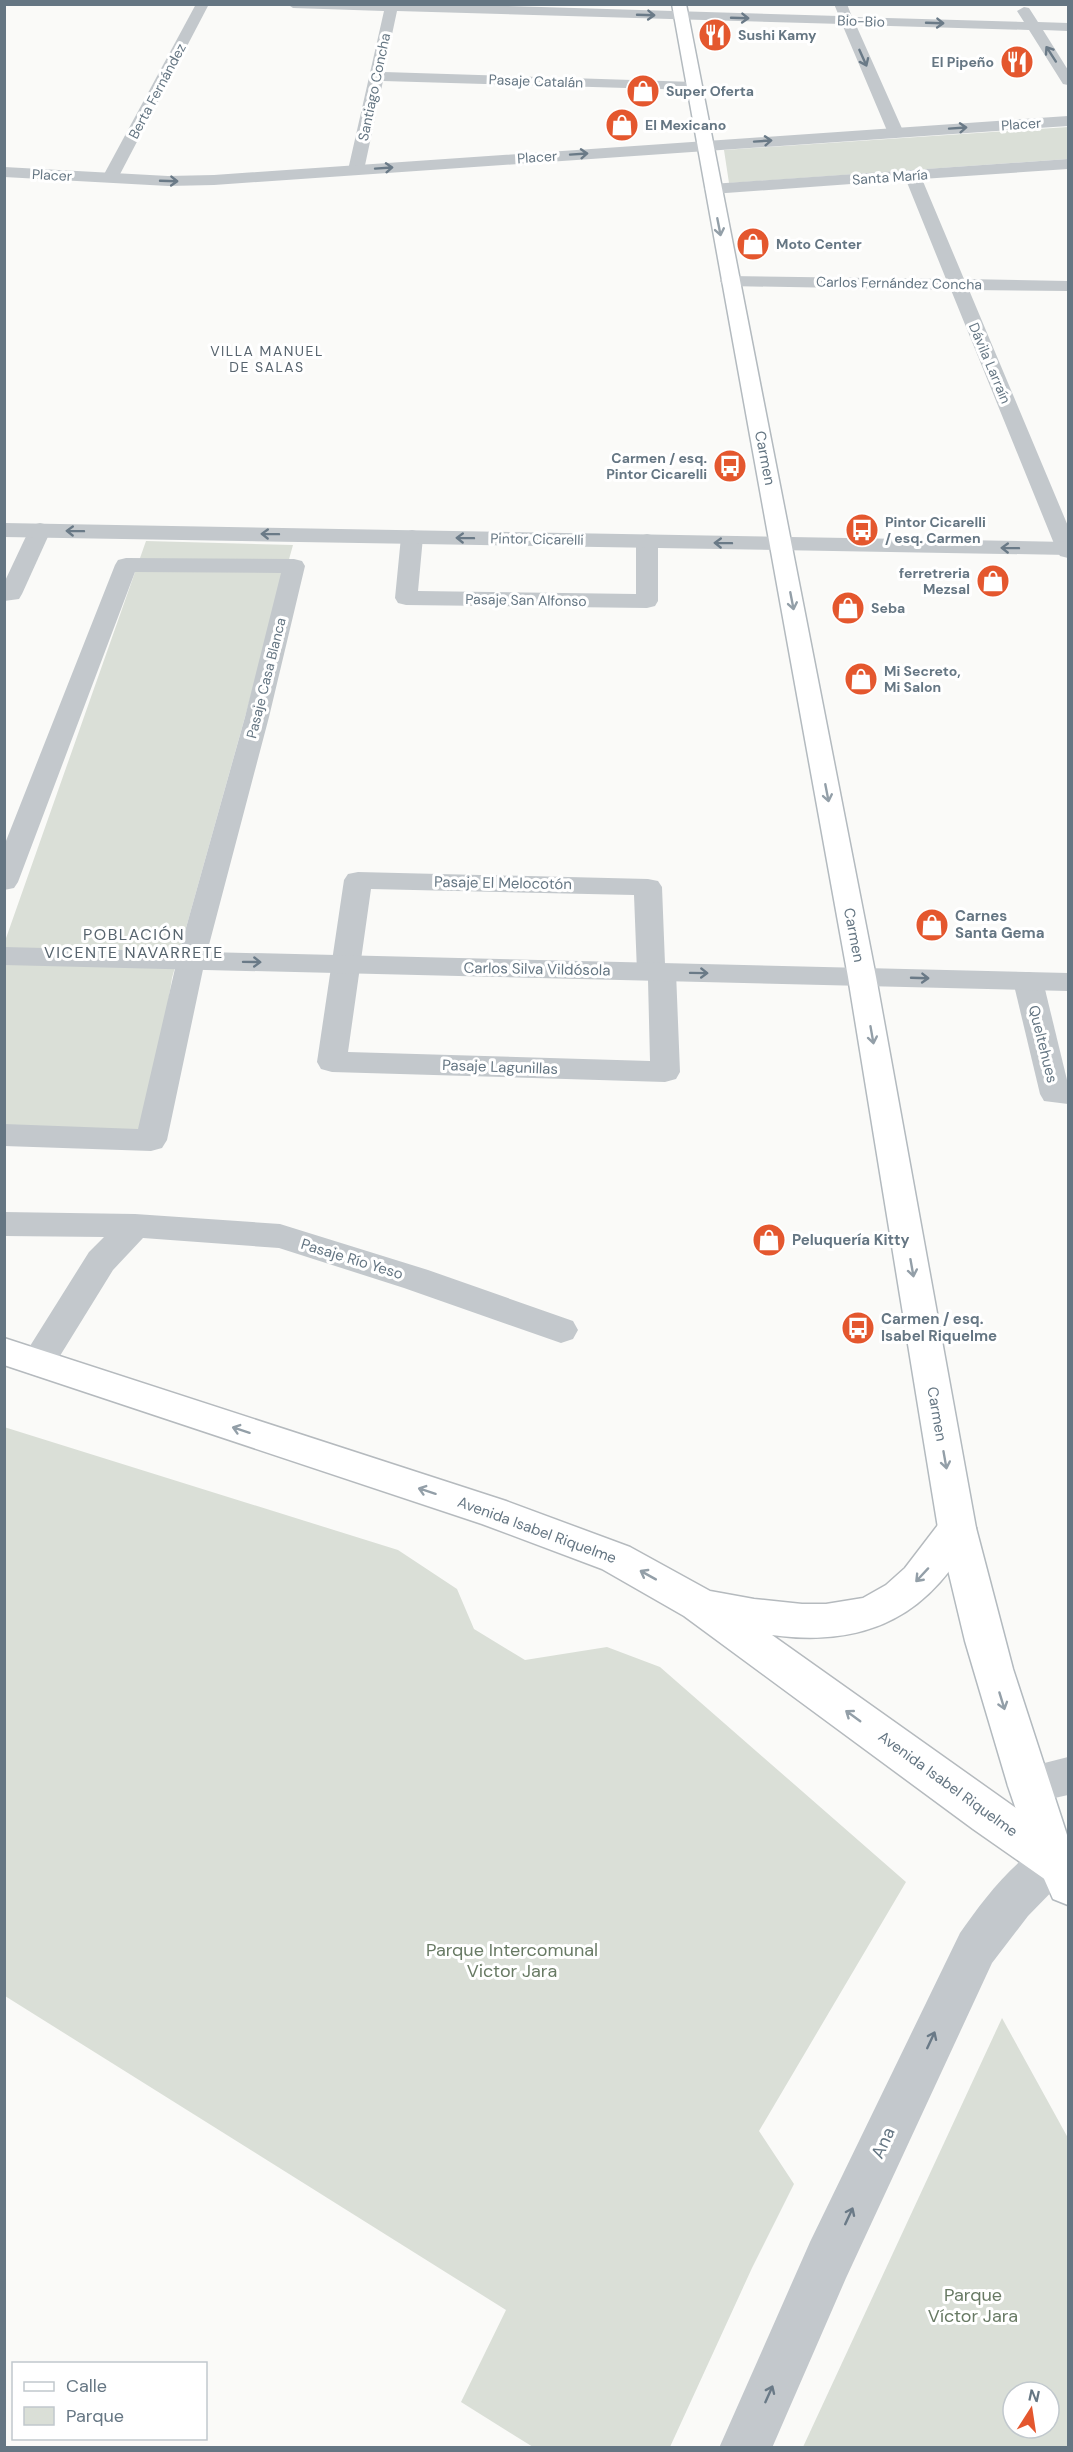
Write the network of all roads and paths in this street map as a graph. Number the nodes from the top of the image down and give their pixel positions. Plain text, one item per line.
1 (203, 4) edge
2 (293, 4) edge
3 (840, 4) edge
4 (1020, 4) edge
5 (392, 6) edge
6 (680, 10) edge
7 (847, 21) junction
8 (1033, 26) junction
9 (1068, 27) edge
10 (377, 76) junction
11 (1068, 81) edge
12 (694, 86) junction
13 (1068, 121) edge
14 (896, 132) junction
15 (705, 145) junction
16 (1068, 164) edge
17 (356, 170) junction
18 (4, 172) edge
19 (912, 175) junction
20 (110, 178) junction
21 (712, 189) junction
22 (729, 281) junction
23 (957, 284) junction
24 (1068, 286) edge
25 (4, 530) edge
26 (40, 530) junction
27 (412, 537) junction
28 (648, 541) junction
29 (781, 544) junction
30 (1068, 550) edge
31 (4, 594) edge
32 (4, 882) edge
33 (4, 956) edge
34 (191, 960) junction
35 (345, 964) junction
36 (656, 972) junction
37 (862, 977) junction
38 (1028, 981) junction
39 (1068, 982) edge
40 (1068, 1094) edge
41 (4, 1136) edge
42 (4, 1224) edge
43 (135, 1226) junction
44 (561, 1330) dead end
45 (21, 1356) edge
46 (957, 1528) junction
47 (698, 1604) junction
48 (1068, 1776) edge
49 (1028, 1785) junction
50 (1064, 1871) edge
51 (745, 2448) edge

1 - 20 street, Berta Fernández
2 - 5 street, Bio-Bio
3 - 7 street
4 - 8 street
5 -> 6 street, Bio-Bio
5 - 10 street, Santiago Concha
6 -> 7 street, Bio-Bio
6 - 12 main road, Carmen
7 -> 8 street, Bio-Bio
7 -> 14 street
8 - 9 street, Bio-Bio
11 -> 8 street
10 - 12 street, Pasaje Catalán
10 - 17 street, Santiago Concha
12 - 15 main road, Carmen
14 -> 13 street, Placer
15 -> 14 street, Placer
17 -> 15 street, Placer
15 - 21 main road, Carmen
16 - 19 street, Santa María
20 -> 17 street, Placer
18 - 20 street, Placer
19 - 21 street, Santa María
19 - 23 street, Dávila Larraín
21 -> 22 main road, Carmen
22 - 23 street, Carlos Fernández Concha
22 - 29 main road, Carmen
23 - 24 street, Carlos Fernández Concha
23 - 30 street, Dávila Larraín
25 - 26 street, Pintor Cicarelli
27 -> 26 street, Pintor Cicarelli
26 - 31 street
28 -> 27 street, Pintor Cicarelli
27 - 28 street, Pasaje San Alfonso
29 -> 28 street, Pintor Cicarelli
30 -> 29 street, Pintor Cicarelli
29 -> 37 main road, Carmen
32 - 34 street, Pasaje Casa Blanca
33 - 34 street, Carlos Silva Vildósola
34 -> 35 street, Carlos Silva Vildósola
34 - 41 street, Pasaje Casa Blanca
35 - 36 street, Carlos Silva Vildósola
35 - 36 street, Pasaje El Melocotón
35 - 36 street, Pasaje Lagunillas
36 -> 37 street, Carlos Silva Vildósola
37 -> 38 street, Carlos Silva Vildósola
37 -> 46 main road, Carmen
38 - 39 street, Carlos Silva Vildósola
38 - 40 street, Queltehues
42 - 43 street, Pasaje Río Yeso
43 - 44 street, Pasaje Río Yeso
43 - 45 street
47 -> 45 main road, Avenida Isabel Riquelme
46 -> 47 main road
46 -> 49 main road, Carmen
50 -> 47 main road, Avenida Isabel Riquelme
48 - 49 street
49 - 50 main road, Carmen
51 -> 50 street, Ana

